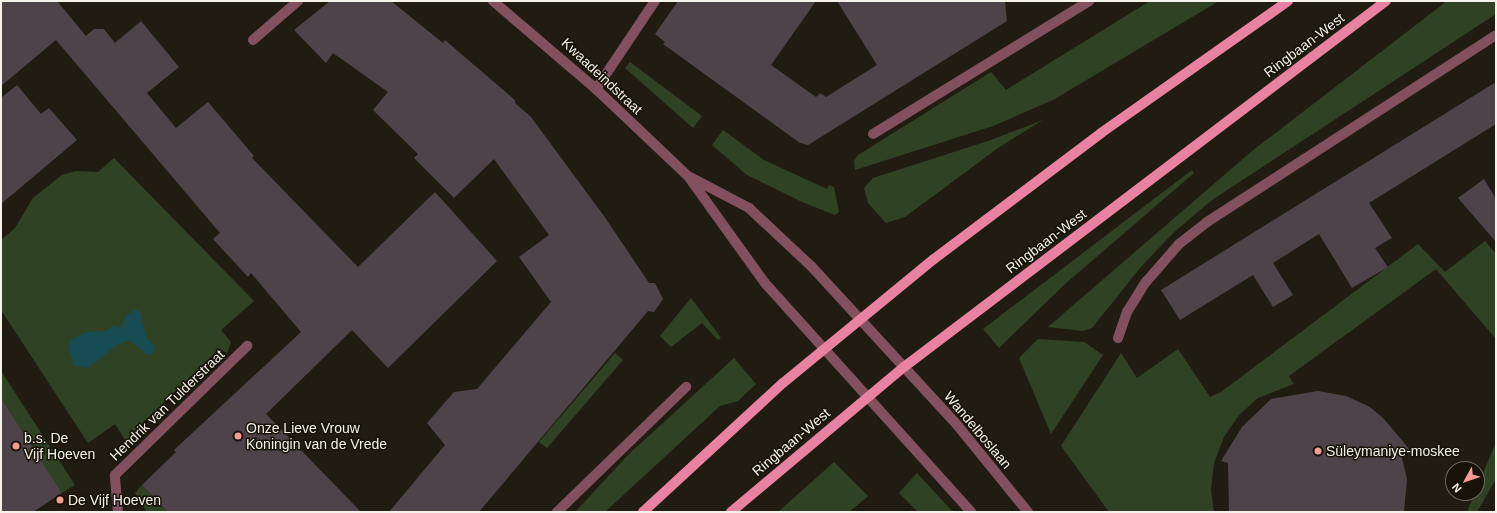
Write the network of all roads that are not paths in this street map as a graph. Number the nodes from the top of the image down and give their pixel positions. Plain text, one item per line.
1 (298, 1) edge
2 (493, 1) edge
3 (655, 1) edge
4 (1088, 1) edge
5 (1288, 1) edge
6 (1386, 1) edge
7 (1496, 35) edge
8 (253, 40) dead end
9 (596, 89) junction
10 (873, 134) dead end
11 (688, 176) junction
12 (860, 320) junction
13 (1118, 338) dead end
14 (247, 346) dead end
15 (825, 348) junction
16 (904, 367) junction
17 (686, 387) dead end
18 (868, 396) junction
19 (118, 512) edge
20 (557, 512) edge
21 (643, 512) edge
22 (731, 512) edge
23 (971, 512) edge
24 (1028, 512) edge

1 - 8 street
2 - 9 street, Kwaadeindstraat
3 - 9 street
4 - 10 street
5 - 12 main road
6 - 16 main road, Ringbaan-West
7 - 13 street
9 - 11 street, Kwaadeindstraat
11 - 12 street, Kwaadeindstraat
11 - 15 street, Kwaadeindstraat
12 - 15 main road
12 - 16 street, Wandelboslaan
14 - 19 street, Hendrik van Tulderstraat
15 - 18 street, Kwaadeindstraat
15 - 21 main road
16 - 18 main road, Ringbaan-West
16 - 24 street, Wandelboslaan
17 - 20 street
18 - 22 main road, Ringbaan-West
18 - 23 street

